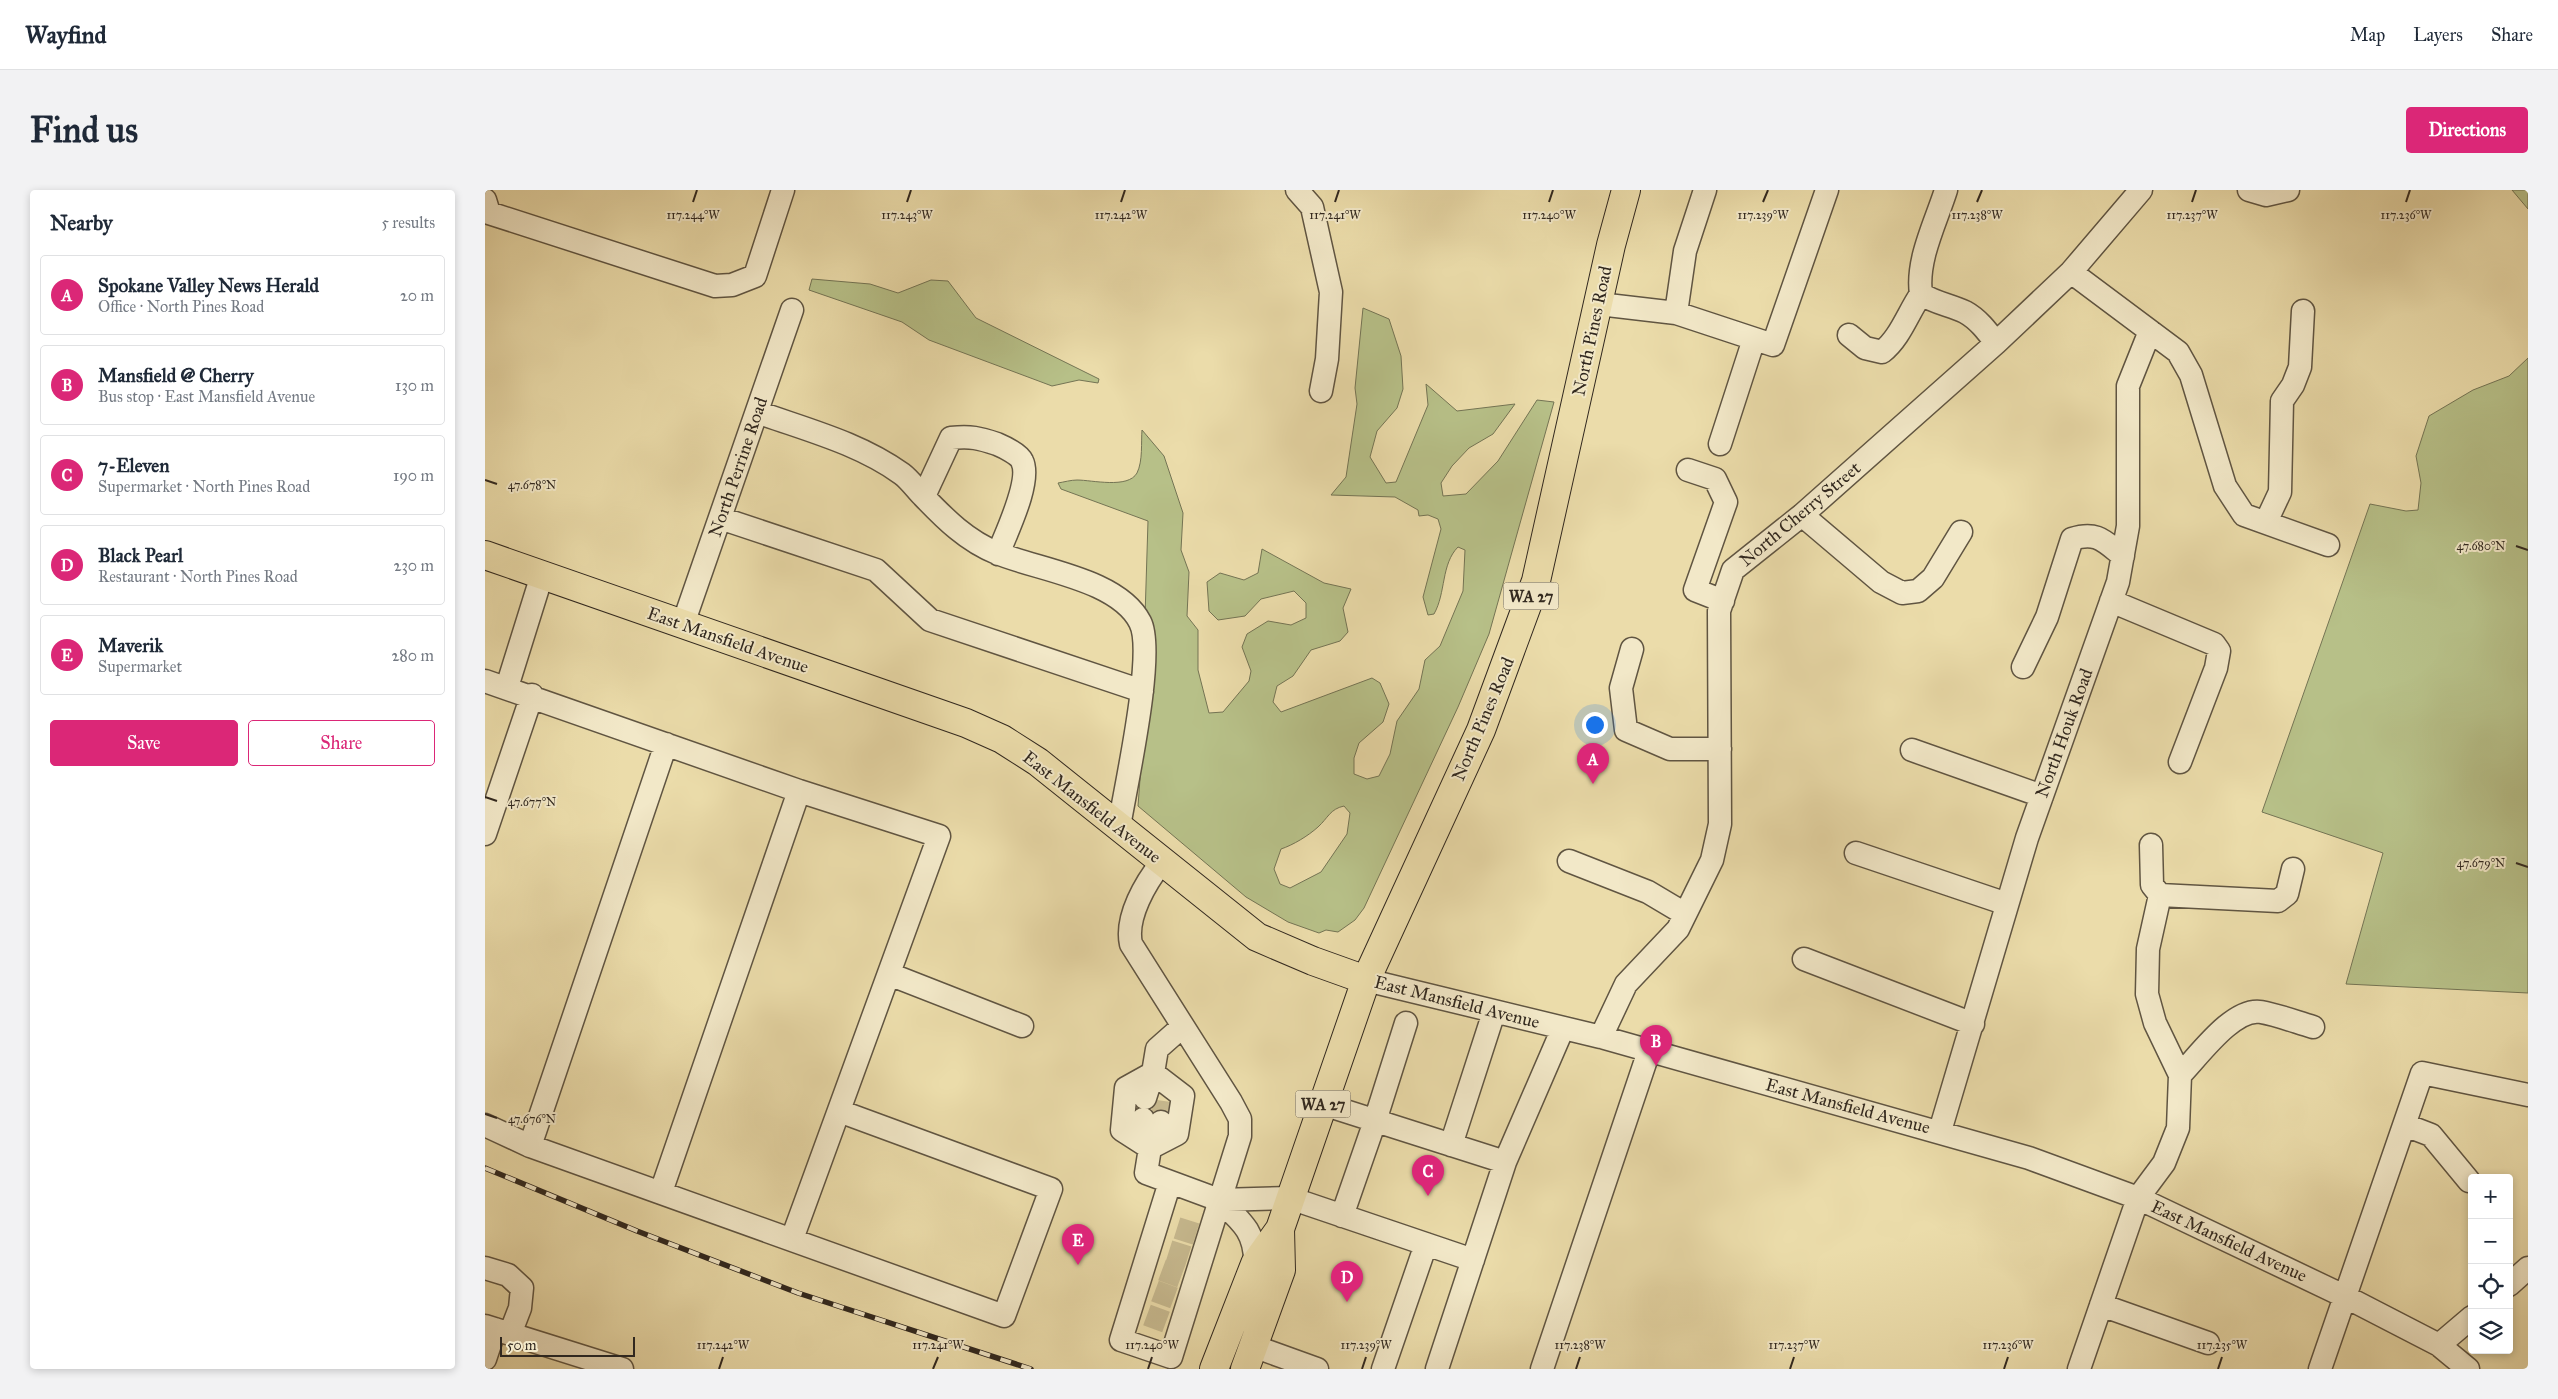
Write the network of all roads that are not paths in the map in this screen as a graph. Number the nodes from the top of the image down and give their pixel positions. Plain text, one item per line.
1 (783, 190) edge
2 (1297, 190) edge
3 (1626, 190) edge
4 (1705, 190) edge
5 (1827, 190) edge
6 (1947, 190) edge
7 (2141, 190) edge
8 (2249, 190) edge
9 (2288, 190) edge
10 (485, 200) edge
11 (2071, 272) junction
12 (1921, 294) junction
13 (1599, 304) junction
14 (793, 310) dead end
15 (2303, 311) dead end
16 (1676, 313) junction
17 (2150, 331) junction
18 (1849, 334) dead end
19 (1754, 339) junction
20 (1996, 343) junction
21 (1321, 391) dead end
22 (757, 412) junction
23 (1719, 444) dead end
24 (1688, 470) dead end
25 (924, 496) junction
26 (1802, 516) junction
27 (720, 518) junction
28 (2266, 522) junction
29 (1961, 532) dead end
30 (2328, 545) dead end
31 (998, 554) junction
32 (485, 555) edge
33 (2123, 556) junction
34 (543, 575) junction
35 (1723, 601) junction
36 (2111, 602) junction
37 (683, 624) junction
38 (1632, 649) dead end
39 (2023, 667) dead end
40 (485, 681) edge
41 (507, 687) junction
42 (1142, 691) junction
43 (532, 696) junction
44 (666, 744) junction
45 (1720, 749) junction
46 (1912, 750) dead end
47 (2180, 762) dead end
48 (799, 791) junction
49 (2042, 796) junction
50 (1119, 827) junction
51 (485, 834) edge
52 (2151, 845) dead end
53 (1857, 853) dead end
54 (1569, 861) dead end
55 (1162, 862) junction
56 (2293, 869) dead end
57 (2160, 894) junction
58 (2007, 904) junction
59 (1685, 914) junction
60 (1804, 959) dead end
61 (889, 974) junction
62 (1366, 980) junction
63 (1494, 1012) junction
64 (1406, 1023) dead end
65 (1973, 1024) junction
66 (1022, 1026) dead end
67 (1183, 1026) junction
68 (1563, 1028) junction
69 (2313, 1028) dead end
70 (1601, 1037) junction
71 (1649, 1050) junction
72 (1153, 1074) junction
73 (2180, 1075) junction
74 (2528, 1095) edge
75 (1323, 1104) junction
76 (839, 1111) junction
77 (1375, 1121) junction
78 (485, 1125) edge
79 (2405, 1125) junction
80 (1940, 1131) junction
81 (1451, 1145) junction
82 (530, 1146) junction
83 (1150, 1148) junction
84 (1505, 1162) junction
85 (2468, 1180) edge
86 (1170, 1182) junction
87 (661, 1192) junction
88 (1290, 1198) junction
89 (2138, 1198) junction
90 (1219, 1200) junction
91 (1342, 1216) junction
92 (1280, 1229) junction
93 (1185, 1230) junction
94 (792, 1238) junction
95 (1426, 1244) junction
96 (1473, 1260) junction
97 (1174, 1263) junction
98 (1255, 1264) junction
99 (485, 1268) edge
100 (2528, 1268) edge
101 (2513, 1281) edge
102 (1164, 1294) junction
103 (2347, 1297) junction
104 (2101, 1305) junction
105 (2468, 1320) edge
106 (497, 1330) edge
107 (2208, 1343) dead end
108 (2439, 1345) junction
109 (1249, 1357) edge
110 (485, 1359) edge
111 (622, 1369) edge
112 (1214, 1369) edge
113 (1317, 1369) edge
114 (1383, 1369) edge
115 (1437, 1369) edge
116 (1542, 1369) edge
117 (2079, 1369) edge
118 (2321, 1369) edge
119 (2468, 1369) edge

1 - 10 street
2 - 21 street
3 - 13 main road, North Pines Road / WA 27
4 - 16 street
5 - 19 street
6 - 12 street
7 - 11 street, North Cherry Street
8 - 9 street
11 - 17 street
11 - 20 street, North Cherry Street
12 - 18 street
12 - 20 street
13 - 16 street
13 - 62 main road, North Pines Road / WA 27
14 - 22 street, North Perrine Road
15 - 28 street
16 - 19 street
17 - 28 street
17 - 33 street, North Houk Road
19 - 23 street
20 - 26 street, North Cherry Street
22 - 25 street
22 - 27 street, North Perrine Road
24 - 35 street
25 - 31 street
25 - 31 street
26 - 29 street
26 - 35 street, North Cherry Street
27 - 37 street, North Perrine Road
27 - 42 street
28 - 30 street
31 - 42 street
32 - 34 main road, East Mansfield Avenue
33 - 36 street, North Houk Road
33 - 39 street
34 - 37 main road, East Mansfield Avenue
34 - 41 street
35 - 45 street, North Cherry Street
36 - 47 street
36 - 49 street, North Houk Road
37 - 50 main road, East Mansfield Avenue
38 - 45 street
40 - 41 street
41 - 43 street
42 - 50 street
43 - 44 street
43 - 51 street
44 - 48 street
44 - 82 street
45 - 59 street, North Cherry Street
46 - 49 street
48 - 61 street
48 - 87 street
49 - 58 street, North Houk Road
50 - 55 main road, East Mansfield Avenue
52 - 57 street
53 - 58 street
54 - 59 street
55 - 62 main road, East Mansfield Avenue
55 - 67 street
56 - 57 street
57 - 73 street
58 - 65 street, North Houk Road
59 - 70 street, North Cherry Street
60 - 65 street
61 - 66 street
61 - 76 street
62 - 63 street, East Mansfield Avenue
62 - 75 main road, North Pines Road / WA 27
63 - 68 street, East Mansfield Avenue
63 - 81 street
64 - 77 street
65 - 80 street, North Houk Road
67 - 72 street
67 - 90 street
68 - 70 street, East Mansfield Avenue
68 - 84 street
69 - 73 street
70 - 71 street, East Mansfield Avenue
71 - 80 street, East Mansfield Avenue
71 - 116 street
72 - 83 street
72 - 83 street
72 - 83 street
73 - 89 street
74 - 79 street
75 - 77 street
75 - 88 main road, North Pines Road / WA 27
76 - 94 street
76 - 94 street
77 - 81 street
77 - 91 street
78 - 82 street
79 - 85 street
79 - 103 street
80 - 89 street, East Mansfield Avenue
81 - 84 street
82 - 87 street
83 - 86 street
84 - 96 street
86 - 90 street
86 - 93 street
87 - 94 street
88 - 90 street
88 - 91 street
88 - 92 main road, North Pines Road / WA 27
89 - 103 street, East Mansfield Avenue
89 - 104 street
90 - 93 street
90 - 98 street
91 - 95 street
92 - 98 main road, North Pines Road / WA 27
92 - 109 main road, North Pines Road / WA 27
93 - 97 street
93 - 97 street
95 - 96 street
95 - 114 street
96 - 115 street
97 - 102 street
97 - 102 street
98 - 112 main road, North Pines Road / WA 27
99 - 106 street
100 - 101 street
102 - 102 street
103 - 108 street, East Mansfield Avenue
103 - 118 street
104 - 107 street
104 - 117 street
105 - 108 street
106 - 110 street
106 - 111 street
108 - 119 street, East Mansfield Avenue
109 - 113 street

